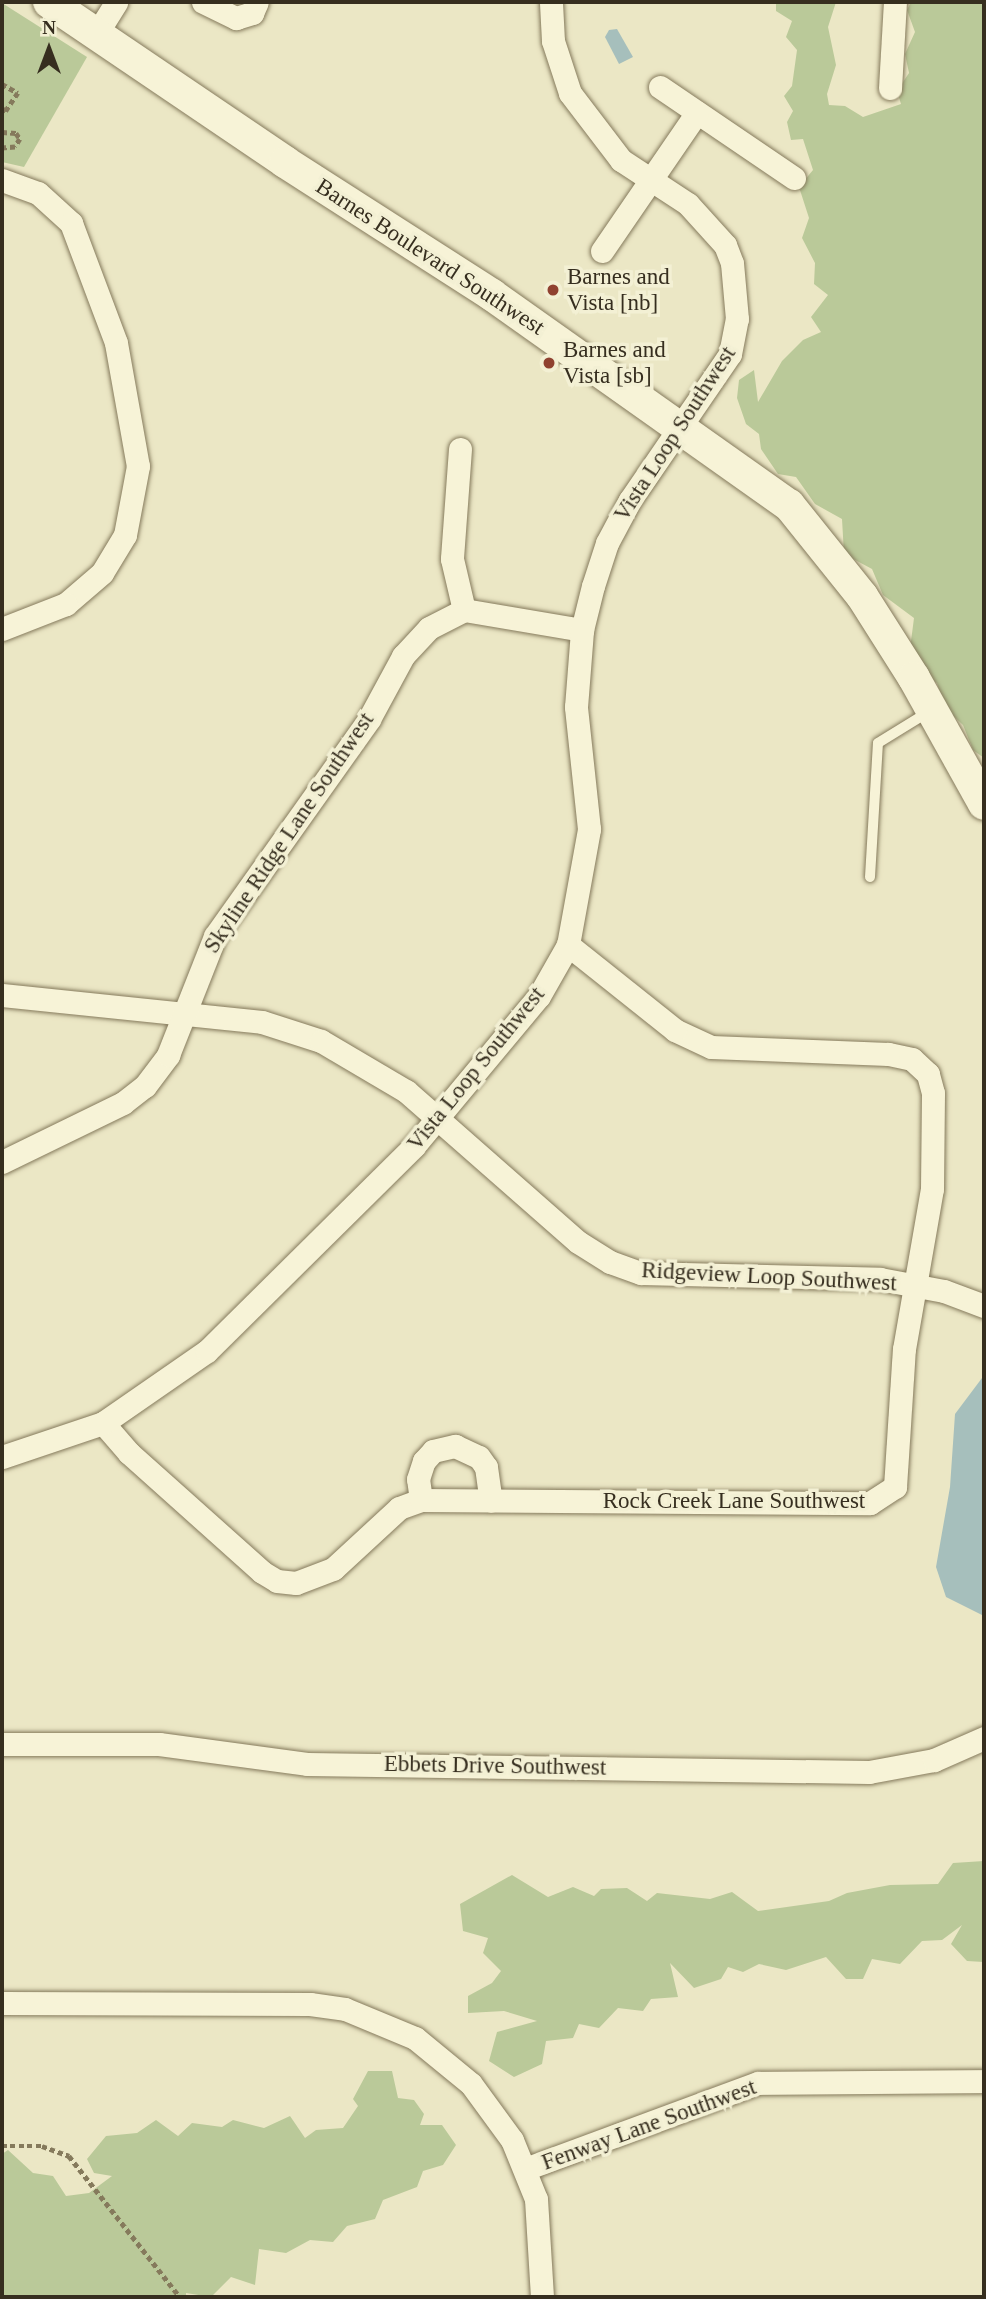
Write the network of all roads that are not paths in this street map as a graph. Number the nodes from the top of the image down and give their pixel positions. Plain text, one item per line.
1 (49, 2) edge
2 (116, 2) edge
3 (203, 2) edge
4 (257, 2) edge
5 (551, 2) edge
6 (895, 2) edge
7 (97, 33) junction
8 (660, 87) dead end
9 (890, 88) dead end
10 (696, 112) junction
11 (794, 178) dead end
12 (2, 180) edge
13 (651, 180) junction
14 (602, 251) dead end
15 (680, 425) junction
16 (460, 449) dead end
17 (464, 610) junction
18 (2, 629) edge
19 (582, 630) junction
20 (932, 710) junction
21 (984, 804) edge
22 (870, 877) dead end
23 (568, 945) junction
24 (2, 995) edge
25 (183, 1014) junction
26 (438, 1119) junction
27 (2, 1162) edge
28 (916, 1286) junction
29 (984, 1306) edge
30 (103, 1423) junction
31 (2, 1457) edge
32 (421, 1500) junction
33 (491, 1501) junction
34 (984, 1738) edge
35 (2, 1744) edge
36 (2, 2003) edge
37 (984, 2081) edge
38 (525, 2169) junction
39 (542, 2297) edge

1 - 7 street, Barnes Boulevard Southwest
2 - 7 street
3 - 4 street
5 - 13 street, Vista Loop Southwest
6 - 9 street
7 - 15 street, Barnes Boulevard Southwest
8 - 10 street
10 - 11 street
10 - 13 street
12 - 18 street
13 - 14 street
13 - 15 street, Vista Loop Southwest
15 - 19 street, Vista Loop Southwest
15 - 20 street, Barnes Boulevard Southwest
16 - 17 street
17 - 19 street
17 - 25 street, Skyline Ridge Lane Southwest
19 - 23 street, Vista Loop Southwest
20 - 21 street, Barnes Boulevard Southwest
20 - 22 lane
23 - 26 street, Vista Loop Southwest
23 - 28 street, Rock Creek Lane Southwest
24 - 25 street, Ridgeview Loop Southwest
25 - 26 street, Ridgeview Loop Southwest
25 - 27 street, Skyline Ridge Lane Southwest
26 - 28 street, Ridgeview Loop Southwest
26 - 30 street, Vista Loop Southwest
28 - 29 street, Ridgeview Loop Southwest
28 - 33 street, Rock Creek Lane Southwest
30 - 31 street, Vista Loop Southwest
30 - 32 street, Rock Creek Lane Southwest
32 - 33 street, Rock Creek Lane Southwest
32 - 33 street
34 - 35 street, Ebbets Drive Southwest
36 - 38 street
37 - 38 street, Fenway Lane Southwest
38 - 39 street

